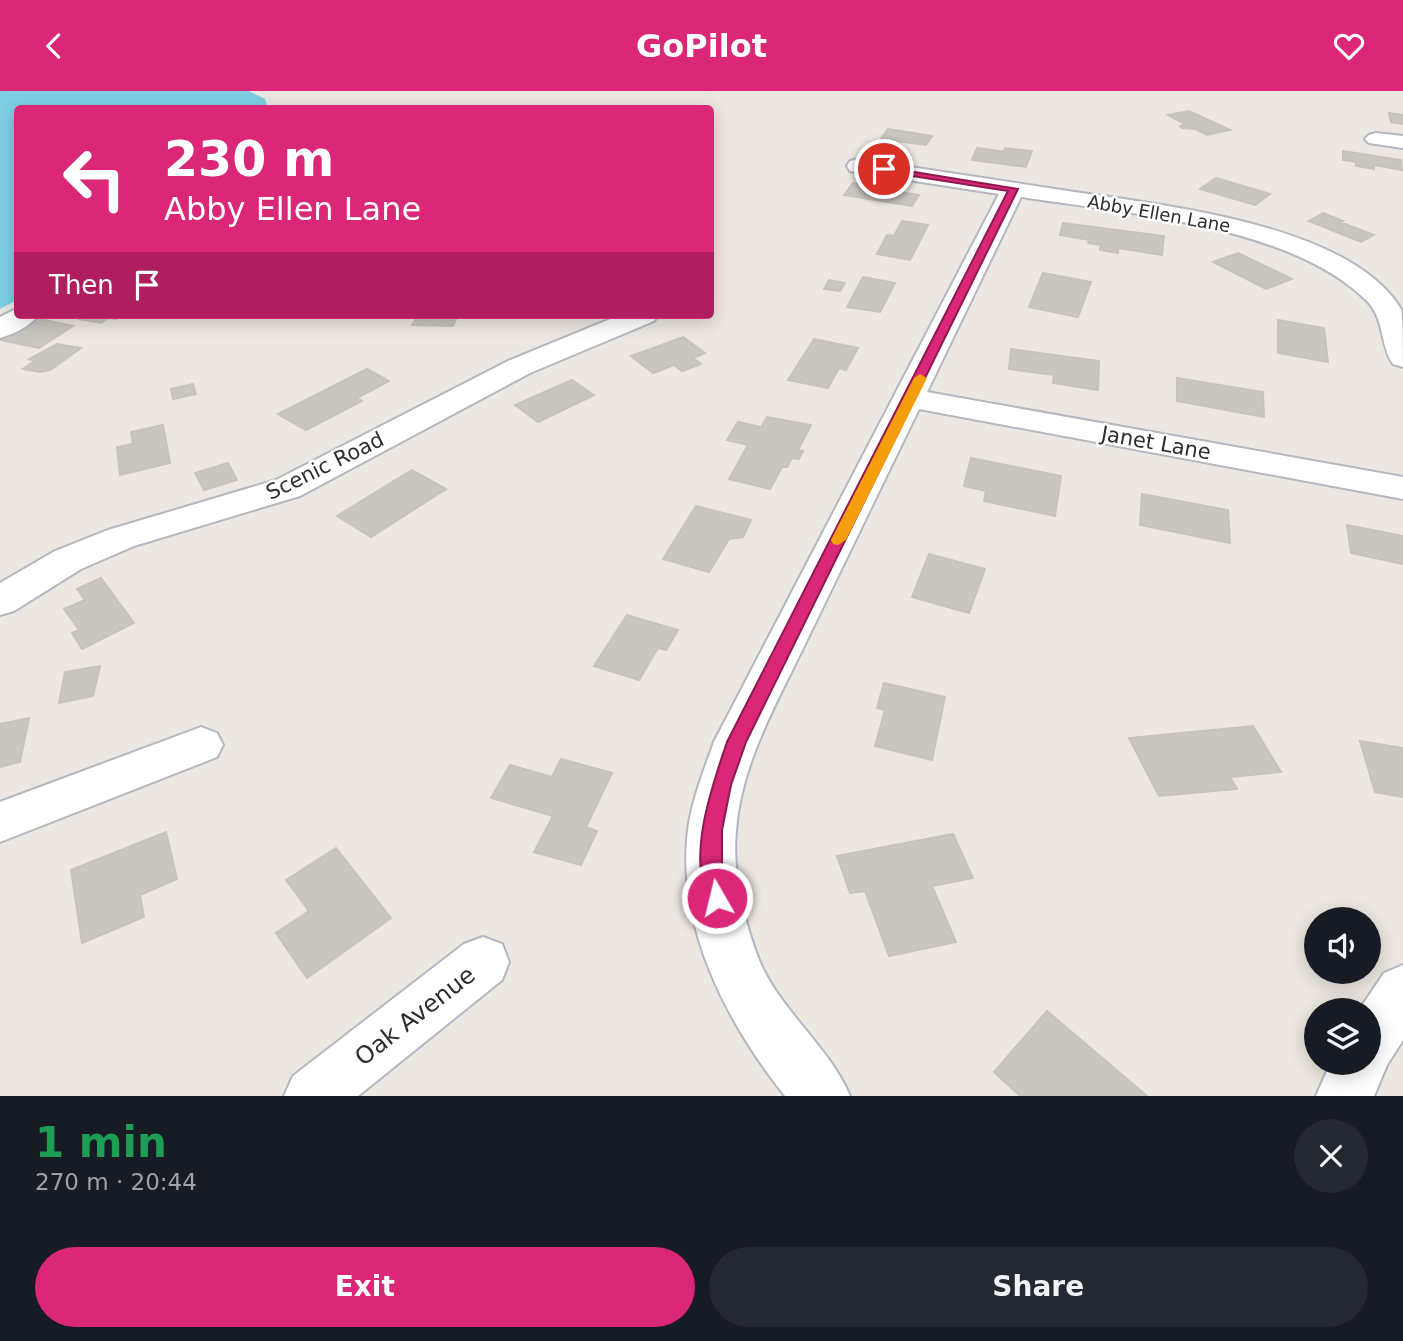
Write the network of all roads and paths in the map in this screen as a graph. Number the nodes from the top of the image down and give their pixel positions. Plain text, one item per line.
1 (1376, 139) dead end
2 (1403, 142) edge
3 (858, 166) dead end
4 (1013, 189) junction
5 (17, 319) edge
6 (634, 319) edge
7 (0, 329) edge
8 (1403, 358) edge
9 (910, 398) junction
10 (1403, 488) edge
11 (0, 601) edge
12 (201, 745) dead end
13 (0, 822) edge
14 (483, 962) dead end
15 (1403, 991) edge
16 (1381, 1025) edge
17 (1354, 1075) edge
18 (313, 1096) edge
19 (821, 1096) edge
20 (1345, 1096) edge

1 - 2 street
3 - 4 street, Abby Ellen Lane
4 - 8 street, Abby Ellen Lane
4 - 9 street
5 - 7 street
6 - 11 street, Scenic Road
9 - 10 street, Janet Lane
9 - 19 street
12 - 13 street
14 - 18 street, Oak Avenue
15 - 16 street
17 - 20 street

